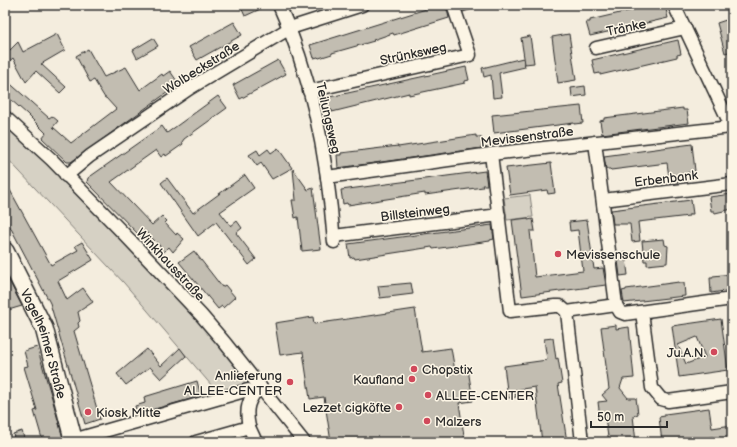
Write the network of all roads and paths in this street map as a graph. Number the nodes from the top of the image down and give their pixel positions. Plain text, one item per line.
1 (279, 5) edge
2 (362, 5) edge
3 (453, 5) edge
4 (674, 5) edge
5 (290, 28) junction
6 (685, 28) junction
7 (596, 48) dead end
8 (309, 91) junction
9 (5, 117) edge
10 (732, 128) edge
11 (595, 142) junction
12 (491, 154) junction
13 (66, 176) junction
14 (327, 177) junction
15 (732, 184) edge
16 (602, 200) junction
17 (499, 215) junction
18 (334, 239) joint
19 (5, 250) edge
20 (732, 299) edge
21 (616, 305) junction
22 (566, 312) junction
23 (642, 312) junction
24 (260, 386) junction
25 (248, 390) dead end
26 (732, 392) edge
27 (249, 427) junction
28 (73, 441) edge
29 (196, 442) edge
30 (256, 442) edge
31 (304, 442) edge
32 (582, 442) edge

1 - 5 street, Teilungsweg
2 - 5 street, Wolbeckstraße
3 - 8 street, Strünksweg
4 - 6 street
5 - 8 street, Teilungsweg
5 - 13 street, Wolbeckstraße
6 - 7 street, Tränke
6 - 10 street
8 - 14 street, Teilungsweg
9 - 13 street, Winkhausstraße
10 - 11 street, Mevissenstraße
11 - 12 street, Mevissenstraße
11 - 16 street
12 - 14 street, Mevissenstraße
12 - 17 street
13 - 24 street, Winkhausstraße
14 - 18 street, Teilungsweg
15 - 16 street, Erbenbank
16 - 21 street
17 - 18 street, Billsteinweg
17 - 22 street
19 - 28 main road, Vogelheimer Straße
20 - 23 street
21 - 22 street
21 - 23 street
22 - 32 street
23 - 26 street
24 - 27 street
24 - 31 street, Winkhausstraße
25 - 28 street, Vogelheimer Straße
27 - 29 street
27 - 30 street

